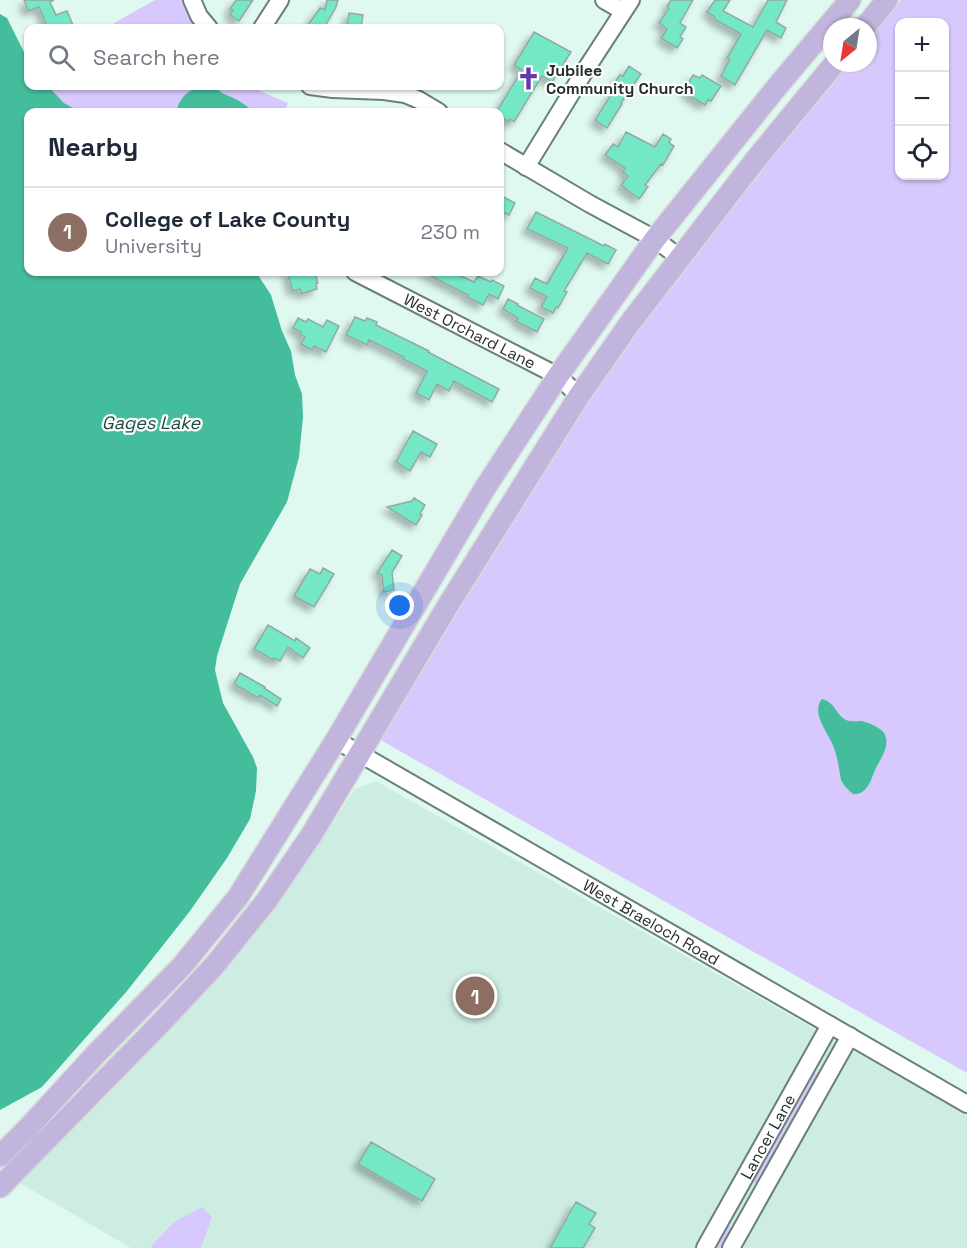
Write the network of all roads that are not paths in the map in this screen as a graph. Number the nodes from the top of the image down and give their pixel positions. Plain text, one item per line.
1 (192, 0) edge
2 (280, 0) edge
3 (604, 0) edge
4 (850, 0) edge
5 (887, 0) edge
6 (627, 5) edge
7 (872, 18) edge
8 (206, 24) edge
9 (265, 24) edge
10 (828, 72) edge
11 (358, 90) edge
12 (432, 108) edge
13 (504, 153) edge
14 (526, 167) junction
15 (655, 239) junction
16 (680, 258) junction
17 (364, 276) edge
18 (558, 376) junction
19 (579, 396) junction
20 (336, 740) junction
21 (360, 753) junction
22 (830, 1025) junction
23 (850, 1036) junction
24 (967, 1104) edge
25 (0, 1156) edge
26 (0, 1188) edge
27 (705, 1248) edge
28 (731, 1248) edge

1 - 8 street
2 - 9 street
3 - 6 street
4 - 15 main road
5 - 7 main road
6 - 14 street
10 - 16 main road
11 - 12 street
13 - 14 street
14 - 15 street
15 - 16 street
15 - 18 main road
16 - 19 main road
17 - 18 street, West Orchard Lane
18 - 19 street, West Orchard Lane
18 - 20 main road
19 - 21 main road
20 - 21 street, West Braeloch Road
20 - 25 main road
21 - 22 street, West Braeloch Road
21 - 26 main road
22 - 23 street, West Braeloch Road
22 - 27 street, Lancer Lane
23 - 24 street, West Braeloch Road
23 - 28 street, Lancer Lane

